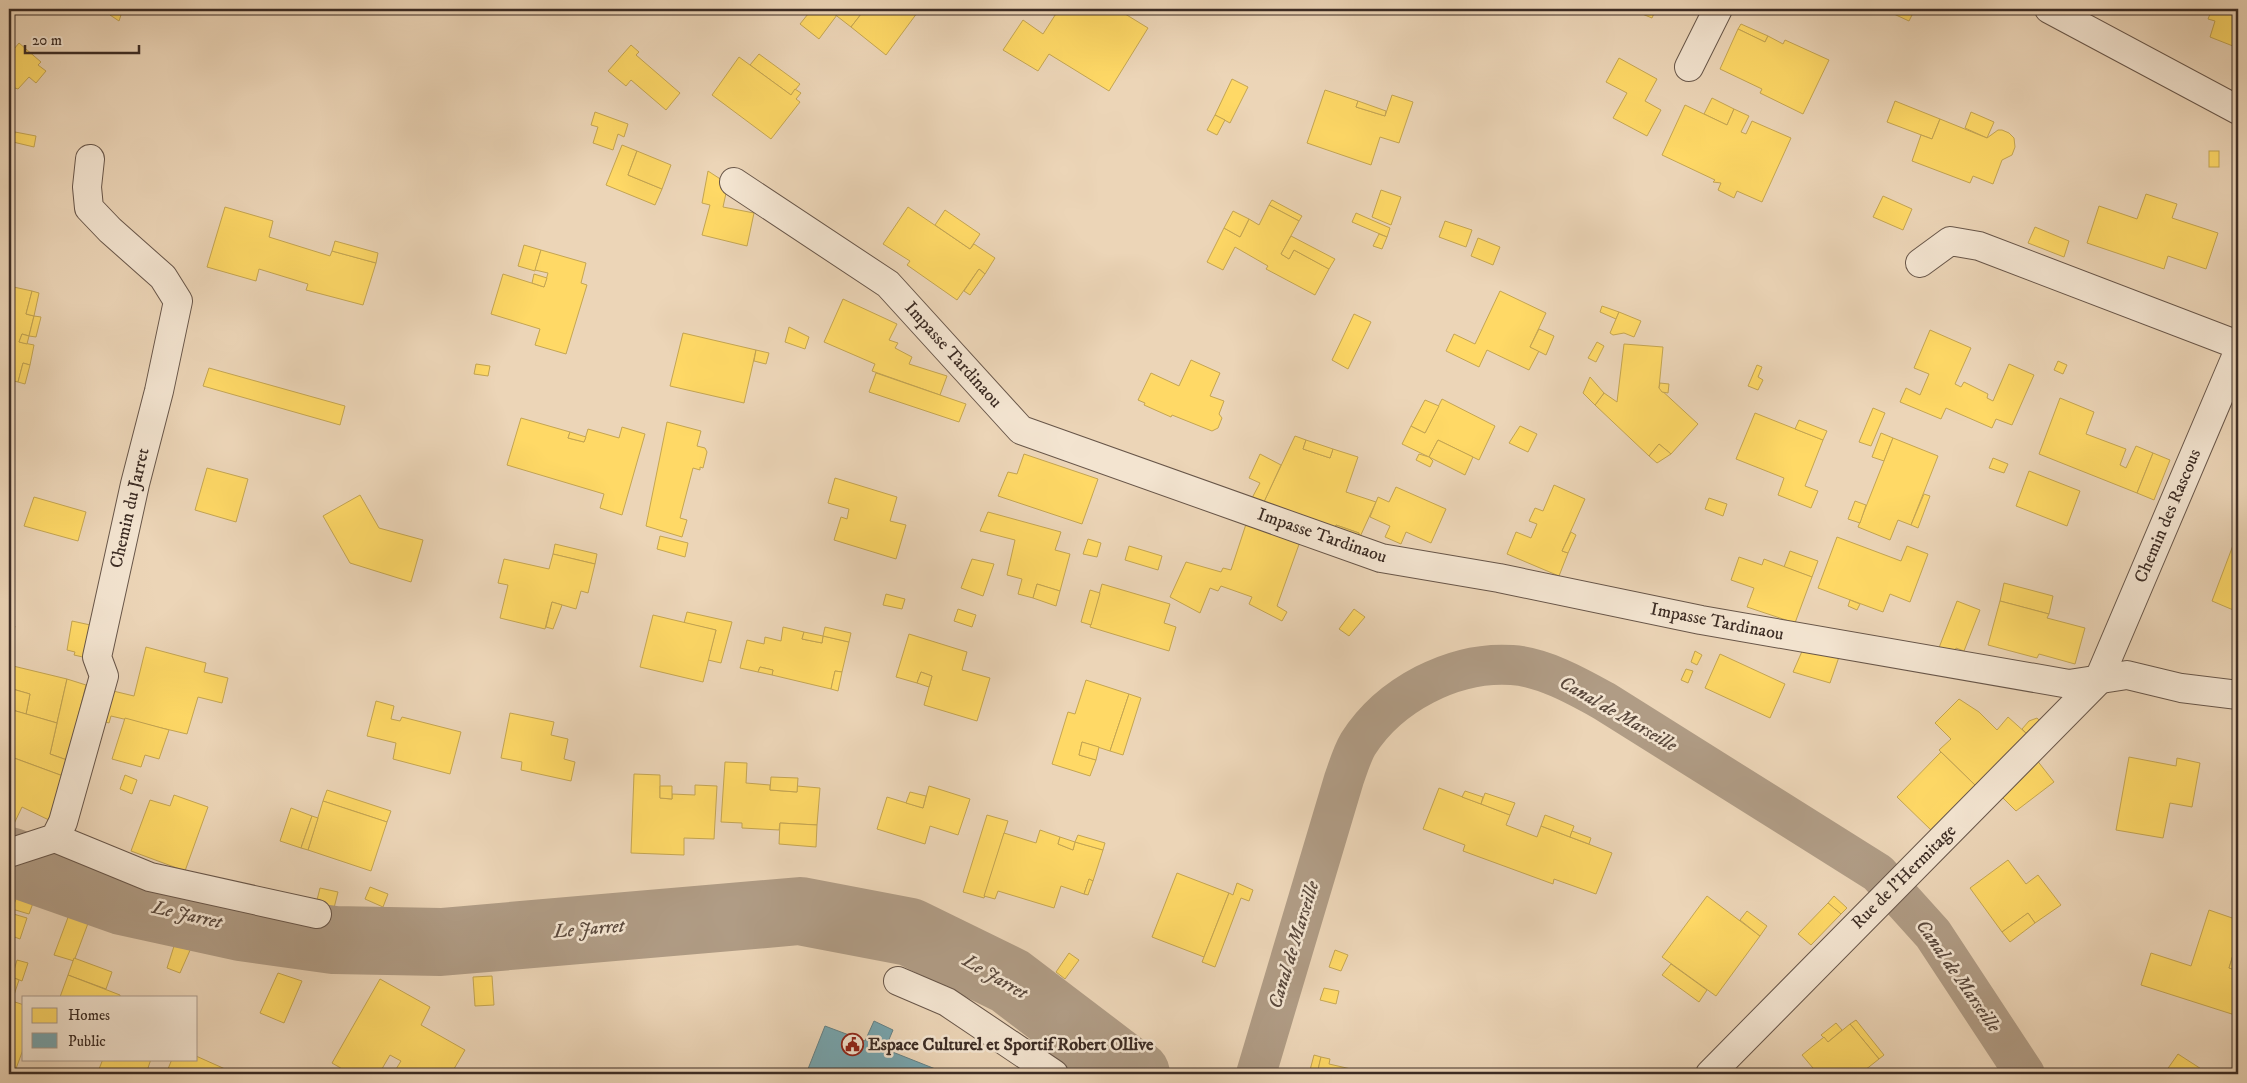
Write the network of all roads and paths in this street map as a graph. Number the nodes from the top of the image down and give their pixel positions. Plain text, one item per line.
1 (1718, 9) edge
2 (2049, 9) edge
3 (1689, 66) dead end
4 (2238, 110) edge
5 (90, 160) dead end
6 (734, 182) dead end
7 (1920, 263) dead end
8 (2238, 345) edge
9 (2238, 352) edge
10 (2098, 681) junction
11 (2238, 695) edge
12 (55, 838) junction
13 (13, 851) edge
14 (317, 914) dead end
15 (898, 981) dead end
16 (1717, 1072) edge
17 (1054, 1074) edge

1 - 3 street
2 - 4 street
5 - 12 street, Chemin du Jarret
6 - 10 street, Impasse Tardinaou
7 - 8 street
9 - 10 street, Chemin des Rascous
10 - 11 street, Impasse Tardinaou
10 - 16 street, Rue de l'Hermitage
12 - 13 street
12 - 14 street
15 - 17 street

